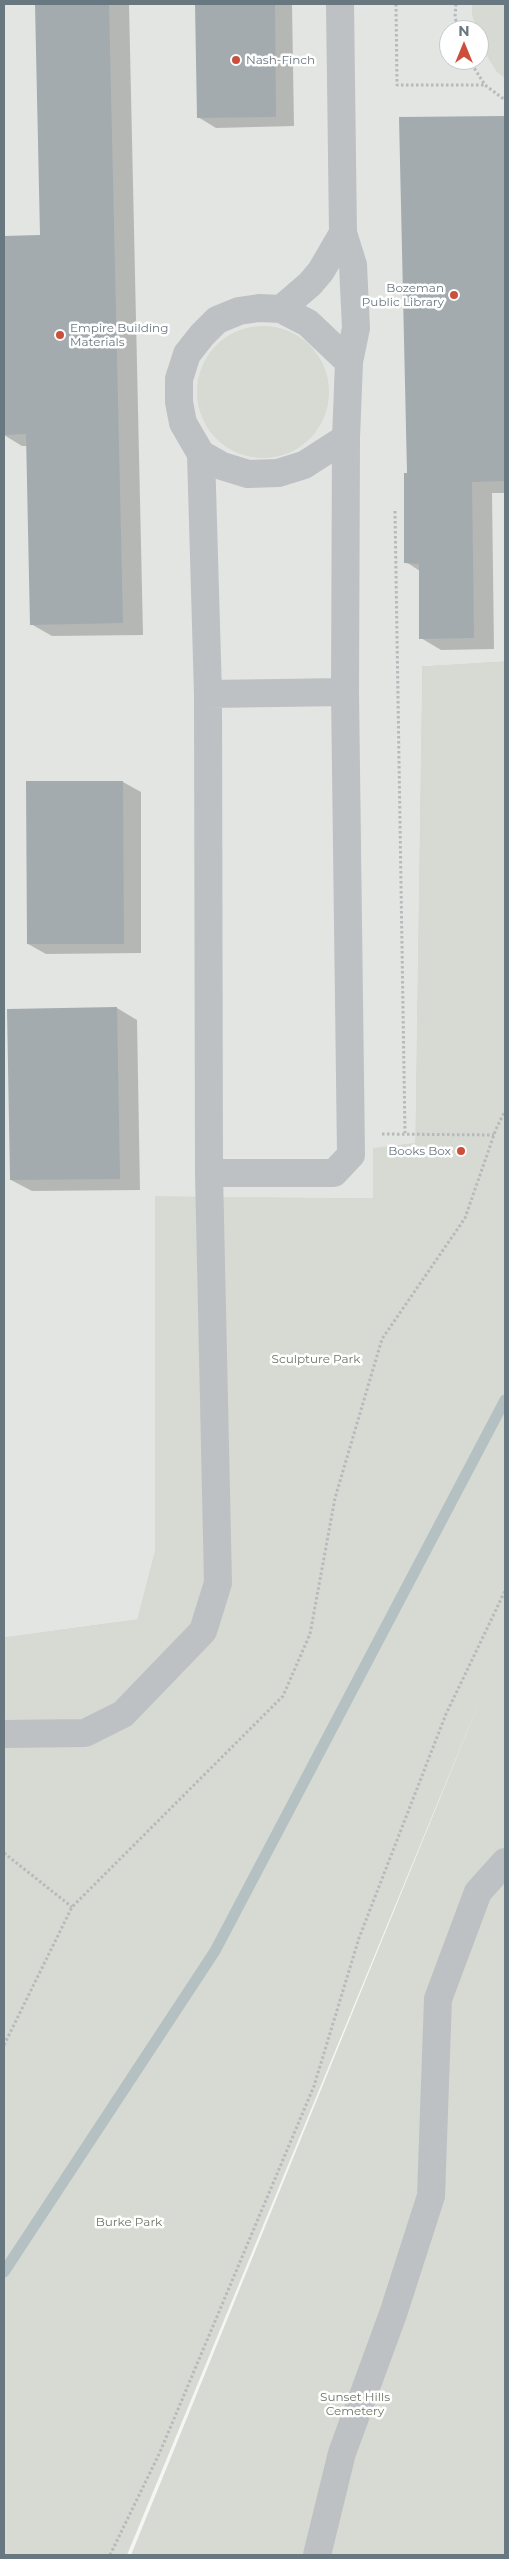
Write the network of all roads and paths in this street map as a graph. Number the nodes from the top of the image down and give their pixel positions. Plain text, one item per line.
1 (340, 4) edge
2 (396, 4) edge
3 (456, 4) edge
4 (456, 20) edge
5 (475, 70) edge
6 (485, 85) junction
7 (505, 100) edge
8 (343, 233) junction
9 (281, 309) junction
10 (349, 362) junction
11 (346, 438) junction
12 (201, 454) junction
13 (395, 511) dead end
14 (345, 692) junction
15 (208, 694) junction
16 (505, 1111) edge
17 (405, 1133) junction
18 (350, 1135) junction
19 (494, 1135) junction
20 (210, 1173) junction
21 (505, 1590) edge
22 (4, 1734) edge
23 (4, 1852) edge
24 (505, 1862) edge
25 (72, 1907) junction
26 (4, 2045) edge
27 (110, 2555) edge
28 (318, 2555) edge

1 - 8 lane
2 - 6 path
3 - 4 path
5 - 6 path
6 - 7 path
8 - 9 lane
8 - 10 lane
9 - 10 lane
9 - 12 lane
10 - 11 lane
11 - 12 lane
11 - 14 lane
12 - 15 lane
13 - 17 path
14 - 15 lane
14 - 18 lane
15 - 20 lane
16 - 19 path
17 - 18 path
17 - 19 path
18 - 20 lane
19 - 25 path
20 - 22 lane
21 - 27 path
23 - 25 path
24 - 28 lane
25 - 26 path

